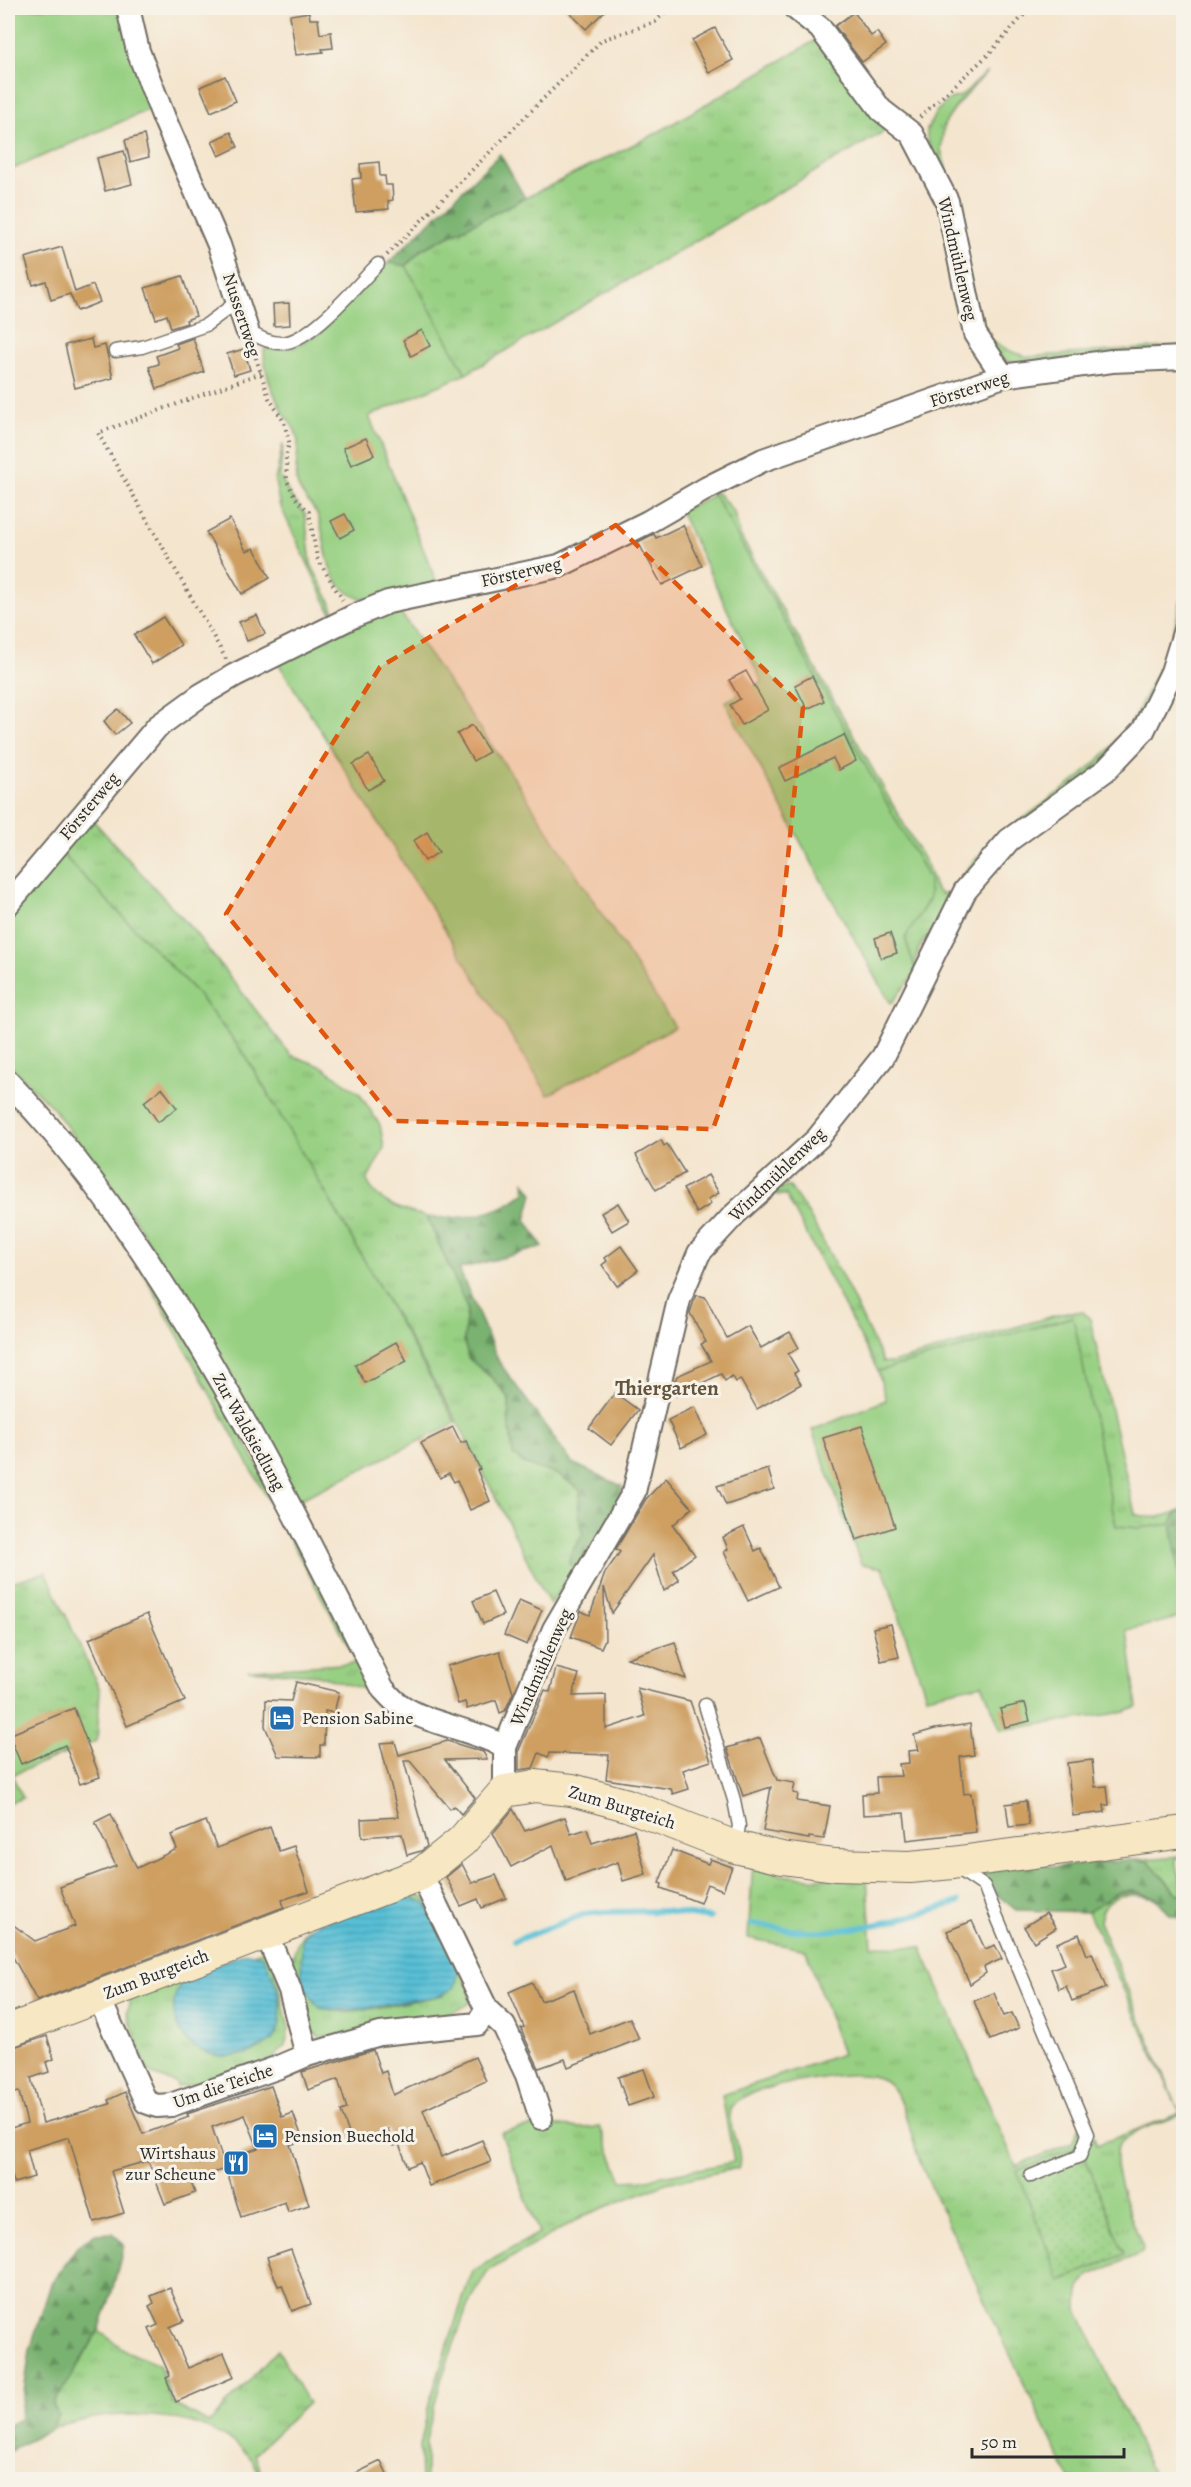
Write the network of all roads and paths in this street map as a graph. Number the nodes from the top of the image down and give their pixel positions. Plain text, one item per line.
1 (128, 8) edge
2 (669, 8) edge
3 (795, 8) edge
4 (1030, 8) edge
5 (912, 134) junction
6 (378, 264) joint
7 (238, 302) junction
8 (247, 330) junction
9 (115, 351) dead end
10 (1184, 358) edge
11 (261, 373) junction
12 (1003, 376) junction
13 (354, 616) junction
14 (1184, 633) edge
15 (235, 675) junction
16 (8, 904) edge
17 (8, 1082) edge
18 (705, 1705) dead end
19 (505, 1747) junction
20 (505, 1791) junction
21 (1184, 1832) edge
22 (735, 1847) junction
23 (952, 1863) junction
24 (421, 1874) junction
25 (266, 1933) junction
26 (98, 1996) junction
27 (487, 2010) junction
28 (8, 2031) edge
29 (307, 2055) junction
30 (541, 2118) dead end
31 (1031, 2176) dead end

1 - 7 street, Nussertweg
2 - 6 path
3 - 5 street, Windmühlenweg
4 - 5 path
5 - 12 street, Windmühlenweg
6 - 8 lane
7 - 8 street, Nussertweg
7 - 9 lane
8 - 11 path, Nussertweg
10 - 12 street, Försterweg
11 - 13 path, Nussertweg
11 - 15 path
12 - 13 street, Försterweg
13 - 15 street, Försterweg
14 - 19 street, Windmühlenweg
15 - 16 street, Försterweg
17 - 19 street, Zur Waldsiedlung
18 - 22 lane
19 - 20 street, Windmühlenweg
20 - 22 street, Zum Burgteich
20 - 24 street, Zum Burgteich
21 - 23 street, Zum Burgteich
22 - 23 street, Zum Burgteich
23 - 31 lane
24 - 25 street, Zum Burgteich
24 - 27 street
25 - 26 street, Zum Burgteich
25 - 29 street
26 - 28 street, Zum Burgteich
26 - 29 street, Um die Teiche
27 - 29 street, Um die Teiche
27 - 30 street

